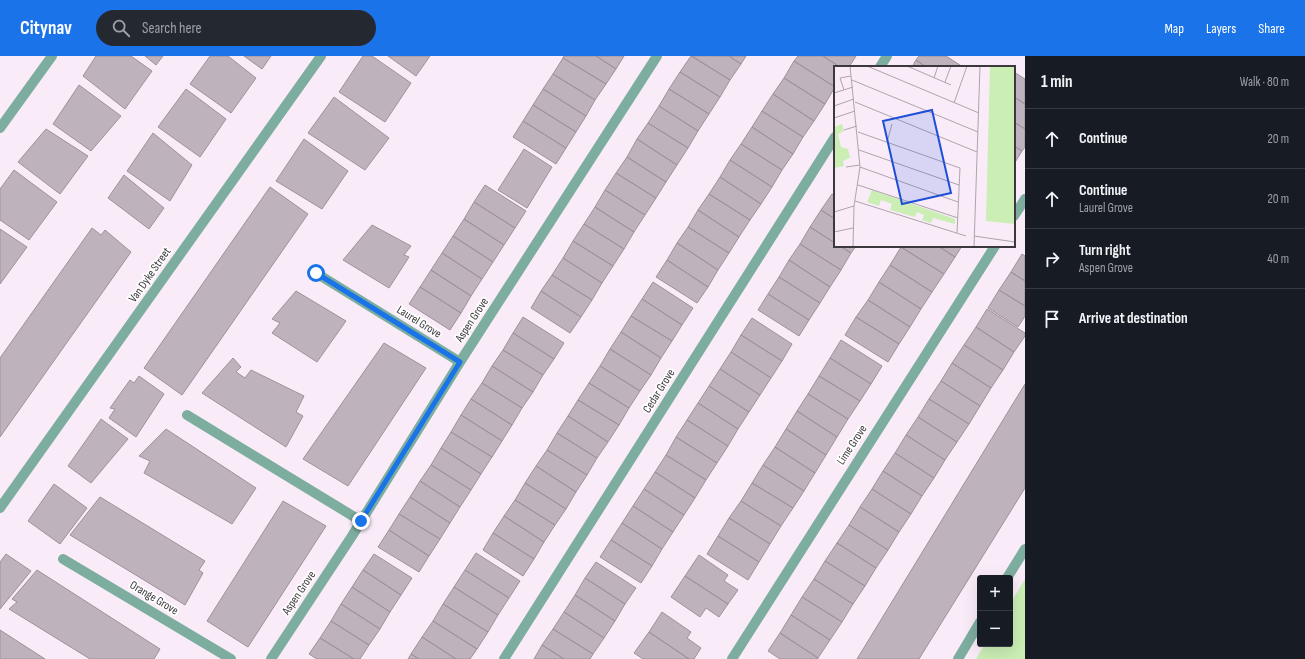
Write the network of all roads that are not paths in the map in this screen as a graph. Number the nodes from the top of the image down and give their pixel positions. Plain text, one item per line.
1 (52, 56) edge
2 (321, 56) edge
3 (657, 56) edge
4 (886, 56) edge
5 (881, 66) edge
6 (0, 128) edge
7 (834, 139) edge
8 (1025, 199) edge
9 (1015, 214) edge
10 (994, 247) edge
11 (316, 273) dead end
12 (460, 362) junction
13 (187, 415) dead end
14 (0, 508) edge
15 (361, 521) junction
16 (1025, 549) edge
17 (63, 559) dead end
18 (1009, 575) edge
19 (977, 627) edge
20 (231, 659) edge
21 (271, 659) edge
22 (504, 659) edge
23 (732, 659) edge
24 (958, 659) edge

1 - 6 street
2 - 14 street, Van Dyke Street
3 - 12 street, Aspen Grove
4 - 5 street
7 - 22 street, Cedar Grove
8 - 9 street
10 - 23 street, Lime Grove
11 - 12 street, Laurel Grove
12 - 15 street, Aspen Grove
13 - 15 street
15 - 21 street, Aspen Grove
16 - 18 street
17 - 20 street, Orange Grove
19 - 24 street

